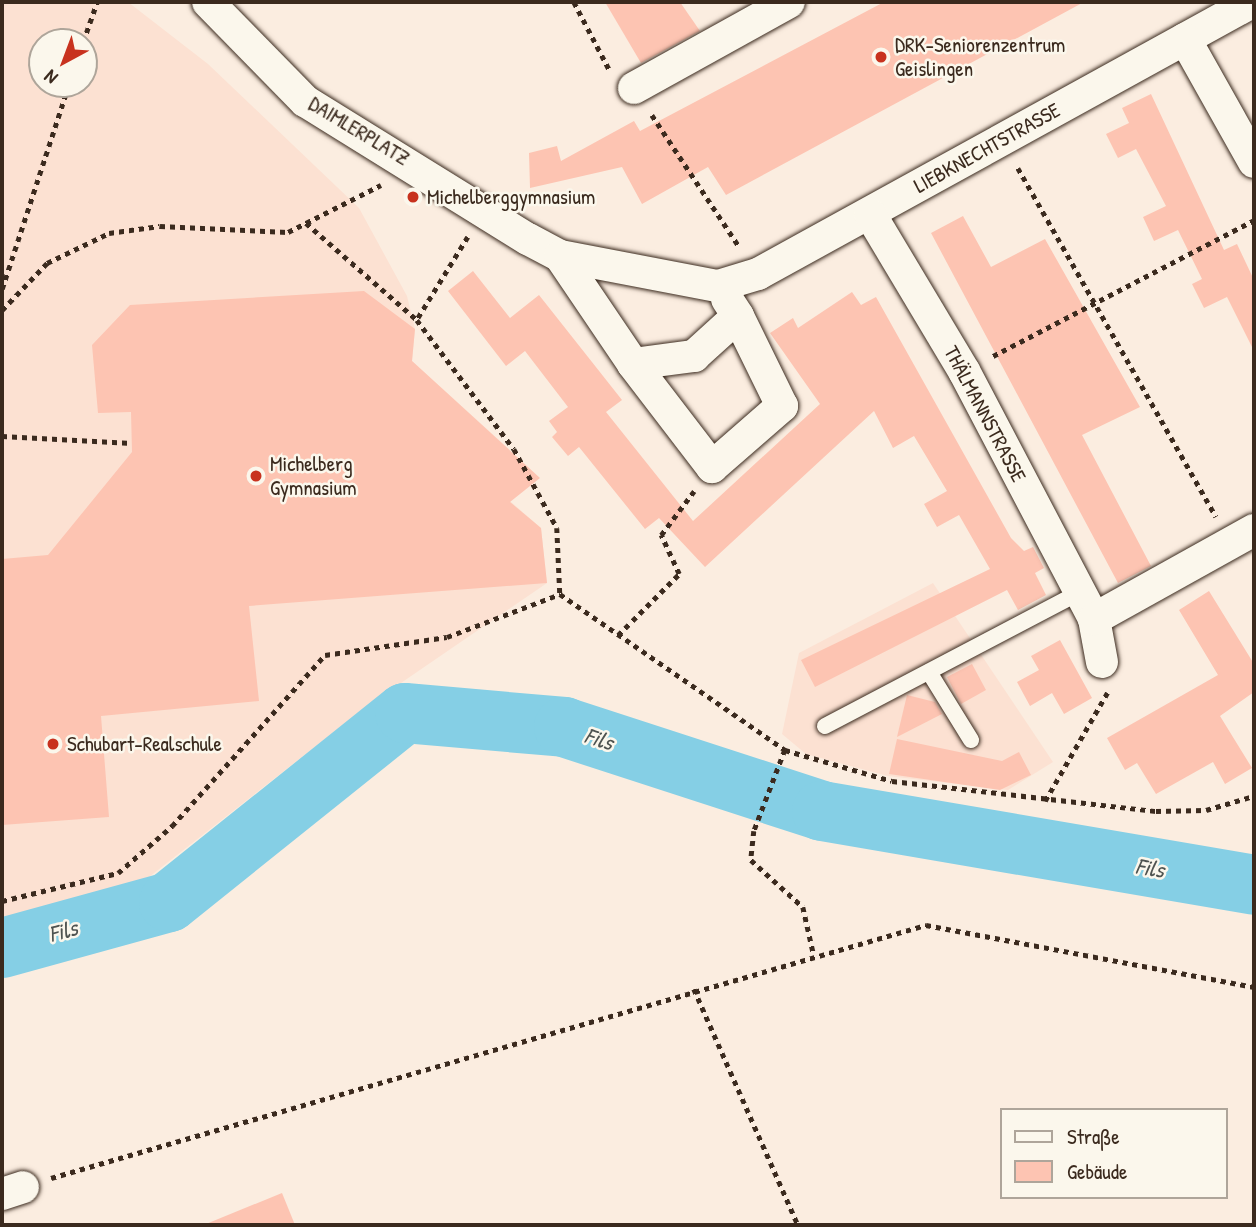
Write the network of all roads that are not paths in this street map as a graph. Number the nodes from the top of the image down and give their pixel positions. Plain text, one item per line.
1 (208, 2) edge
2 (789, 2) edge
3 (1252, 2) edge
4 (1185, 39) junction
5 (634, 88) road end
6 (1254, 162) edge
7 (870, 214) junction
8 (528, 239) joint
9 (560, 256) junction
10 (718, 286) junction
11 (738, 316) junction
12 (634, 364) junction
13 (1242, 536) edge
14 (1087, 606) junction
15 (1102, 662) road end
16 (929, 672) junction
17 (825, 726) dead end
18 (971, 740) dead end

1 - 8 street, DAIMLERPLATZ
2 - 5 street
3 - 4 street, LIEBKNECHTSTRASSE
4 - 6 street
4 - 7 street, LIEBKNECHTSTRASSE
7 - 10 street, LIEBKNECHTSTRASSE
7 - 14 street, THÄLMANNSTRASSE
8 - 9 street, LIEBKNECHTSTRASSE
9 - 10 street, LIEBKNECHTSTRASSE
9 - 12 street, LIEBKNECHTSTRASSE
10 - 11 street
11 - 12 street
11 - 12 street, LIEBKNECHTSTRASSE
13 - 14 street
14 - 15 street, THÄLMANNSTRASSE
14 - 16 lane
16 - 17 lane
16 - 18 lane

